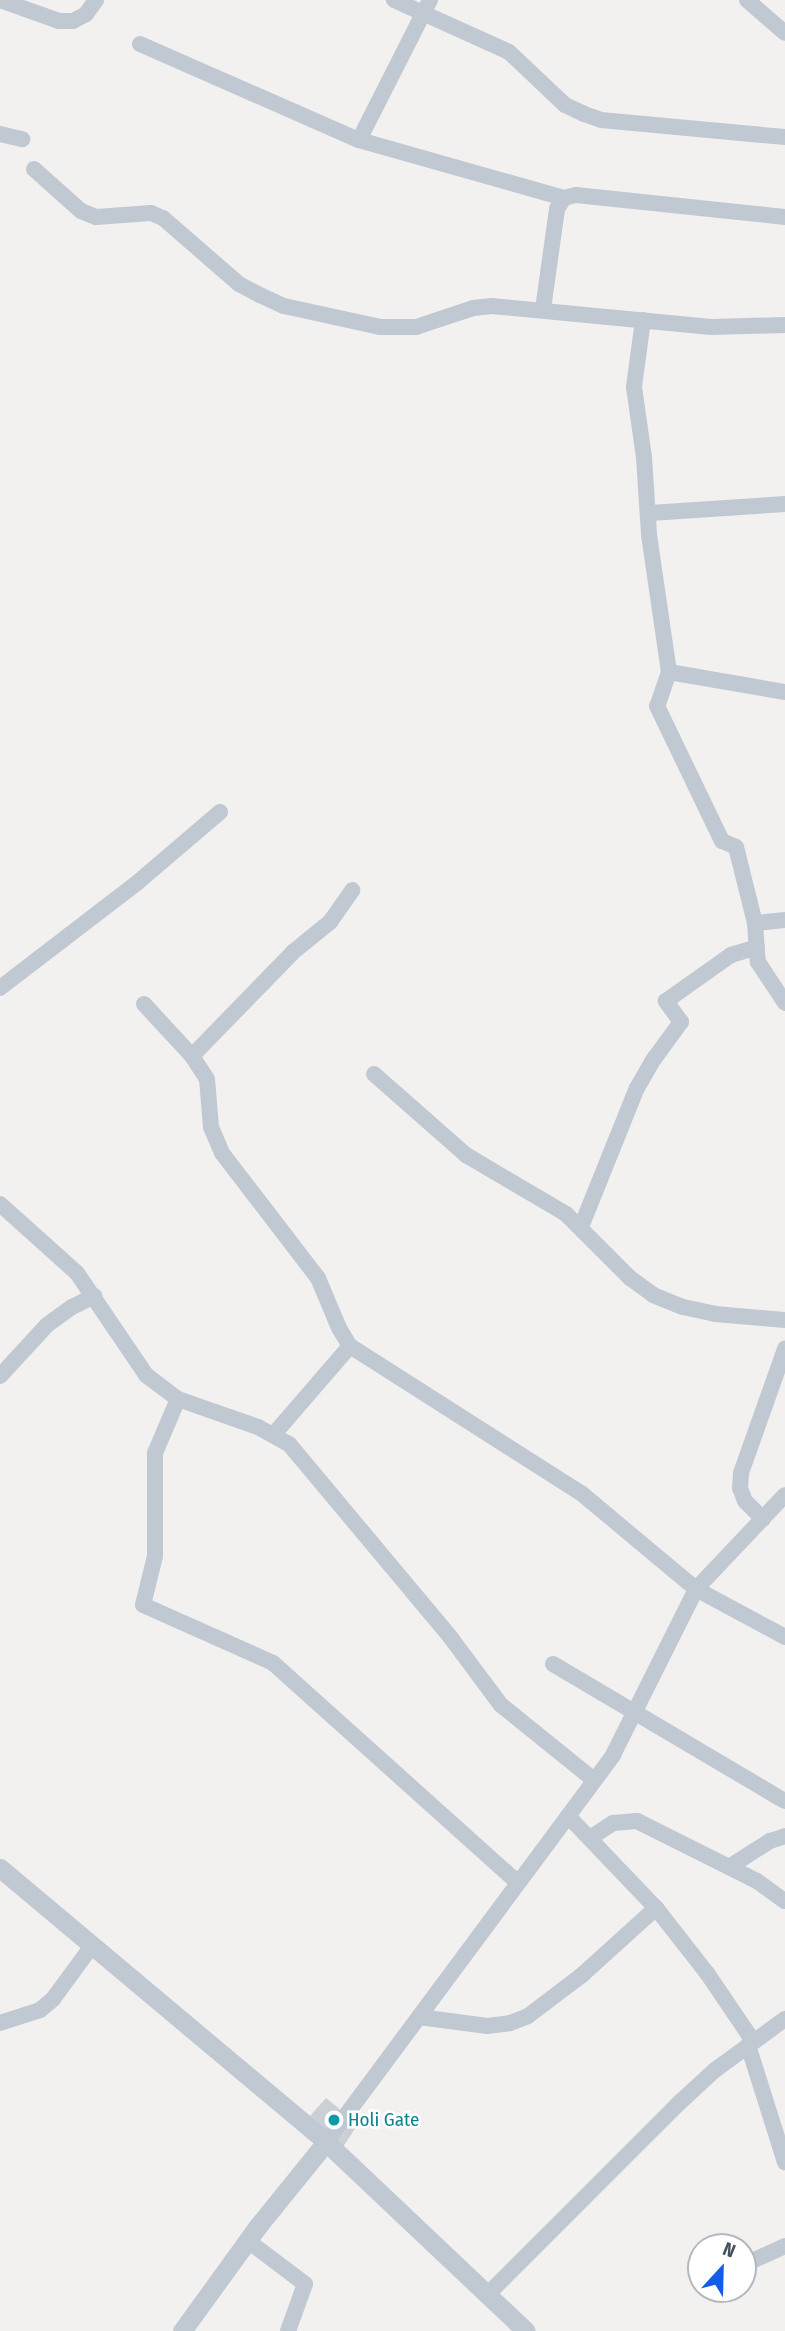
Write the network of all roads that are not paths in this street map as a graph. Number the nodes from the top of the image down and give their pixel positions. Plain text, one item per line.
1 (0, 0) edge
2 (96, 0) edge
3 (394, 0) edge
4 (747, 0) edge
5 (426, 6) edge
6 (785, 33) edge
7 (140, 44) dead end
8 (0, 134) edge
9 (785, 137) edge
10 (22, 139) dead end
11 (359, 140) junction
12 (34, 169) dead end
13 (564, 198) junction
14 (785, 216) edge
15 (543, 309) junction
16 (643, 320) junction
17 (785, 325) edge
18 (785, 504) edge
19 (650, 513) junction
20 (669, 672) junction
21 (785, 692) edge
22 (220, 812) dead end
23 (352, 890) dead end
24 (785, 920) edge
25 (755, 923) junction
26 (757, 947) junction
27 (0, 988) edge
28 (785, 1003) edge
29 (144, 1004) dead end
30 (192, 1056) junction
31 (374, 1074) dead end
32 (0, 1204) edge
33 (581, 1227) junction
34 (95, 1296) junction
35 (785, 1320) edge
36 (351, 1346) junction
37 (785, 1349) edge
38 (0, 1376) edge
39 (178, 1399) junction
40 (274, 1434) junction
41 (785, 1495) edge
42 (763, 1519) junction
43 (696, 1589) junction
44 (785, 1637) edge
45 (553, 1664) dead end
46 (634, 1713) junction
47 (594, 1780) junction
48 (785, 1801) edge
49 (568, 1815) junction
50 (785, 1836) edge
51 (590, 1838) junction
52 (729, 1867) junction
53 (0, 1868) edge
54 (518, 1883) junction
55 (785, 1900) edge
56 (656, 1908) junction
57 (92, 1946) junction
58 (419, 2017) junction
59 (785, 2019) edge
60 (0, 2023) edge
61 (751, 2043) junction
62 (326, 2142) junction
63 (785, 2162) edge
64 (248, 2241) junction
65 (785, 2246) edge
66 (757, 2258) edge
67 (487, 2295) junction
68 (182, 2331) edge
69 (288, 2331) edge
70 (526, 2331) edge

1 - 2 street
3 - 5 street
4 - 6 street
5 - 9 street
5 - 11 street
7 - 11 street
8 - 10 street
11 - 13 street
12 - 15 street
13 - 14 street
13 - 15 street
15 - 16 street
16 - 17 street
16 - 19 street
18 - 19 street
19 - 20 street
20 - 21 street
20 - 25 street
22 - 27 street
23 - 30 street
24 - 25 street
25 - 26 street
26 - 28 street
26 - 33 street
29 - 30 street
30 - 36 street
31 - 33 street
32 - 34 street
33 - 35 street
34 - 38 street
34 - 39 street
36 - 40 street
36 - 43 street
37 - 42 street
39 - 40 street
39 - 54 street
40 - 47 street
41 - 42 street
42 - 43 street
43 - 44 street
43 - 46 street
45 - 46 street
46 - 47 street
46 - 48 street
47 - 49 street
49 - 51 street
49 - 54 street
50 - 52 street
51 - 52 street
51 - 56 street
52 - 55 street
53 - 57 street
54 - 58 street
56 - 58 street
56 - 61 street
57 - 60 street
57 - 62 street
58 - 62 street
59 - 61 street
61 - 63 street
61 - 67 street
62 - 64 street
62 - 67 street
64 - 68 street
64 - 69 street
65 - 66 street
67 - 70 street

